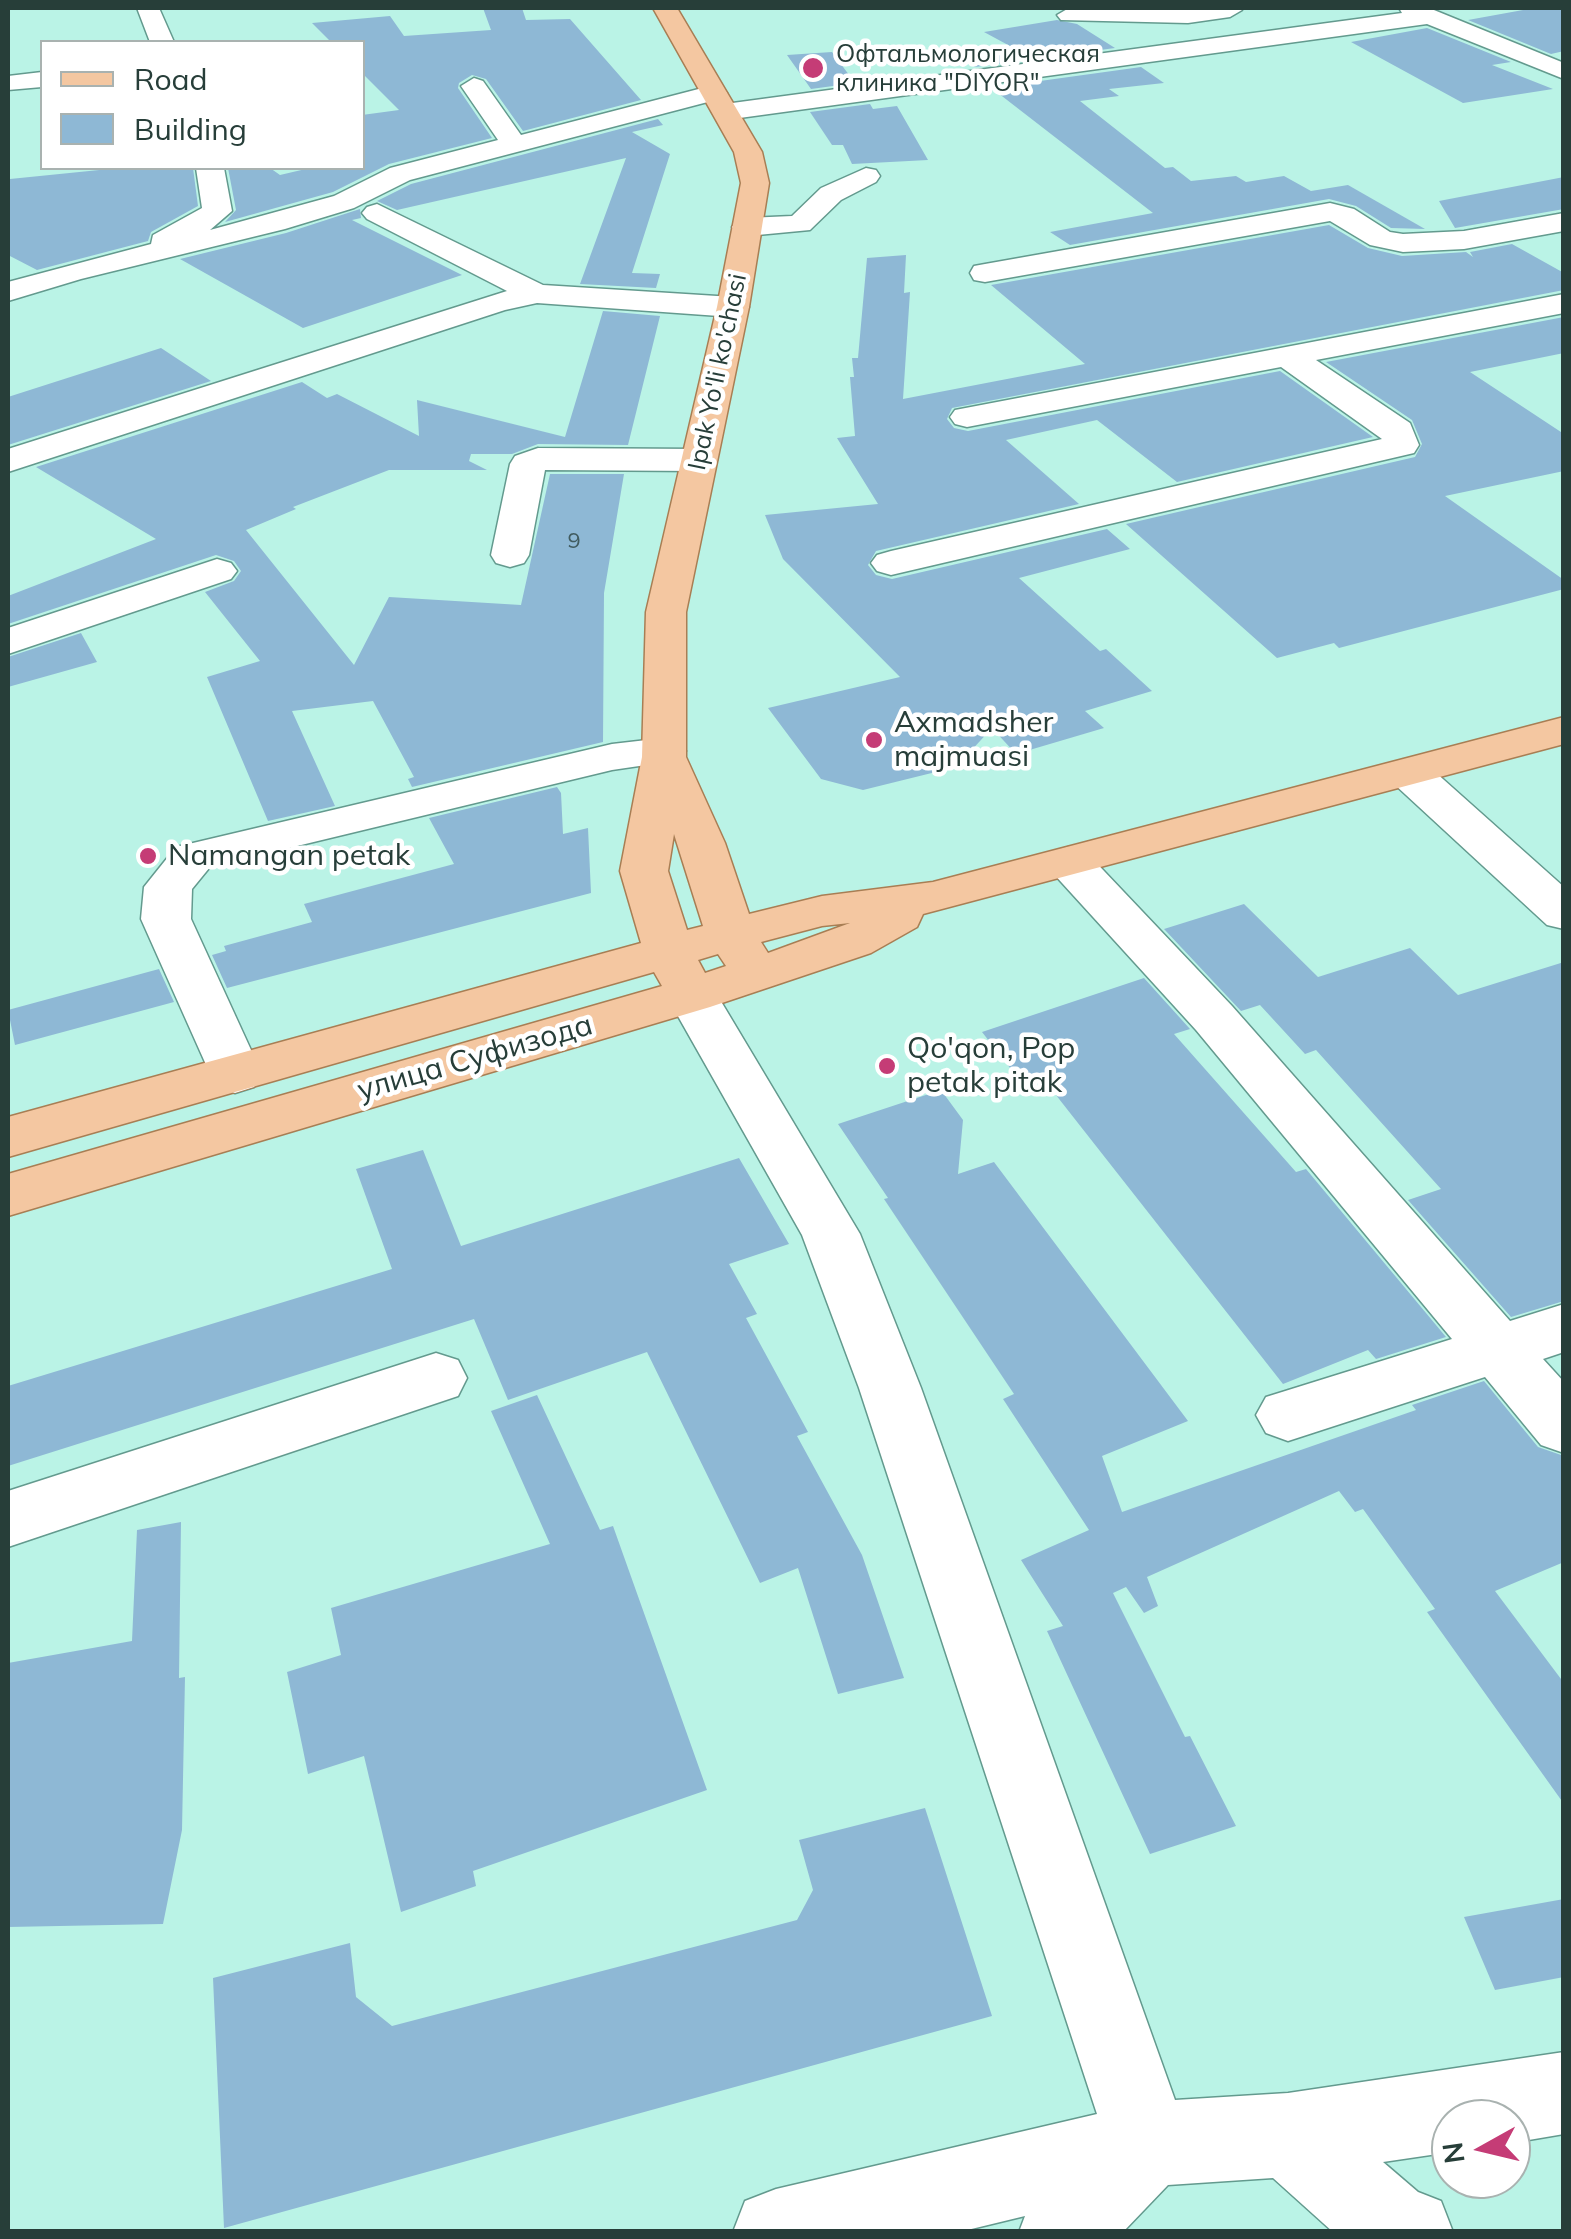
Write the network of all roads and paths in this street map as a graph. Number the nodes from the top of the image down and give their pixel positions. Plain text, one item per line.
1 (148, 8) edge
2 (665, 8) edge
3 (1248, 8) edge
4 (1422, 11) edge
5 (1069, 15) dead end
6 (161, 40) edge
7 (1564, 72) edge
8 (40, 80) edge
9 (8, 83) edge
10 (474, 86) dead end
11 (720, 103) junction
12 (516, 144) junction
13 (210, 170) edge
14 (866, 176) dead end
15 (377, 213) dead end
16 (1564, 222) edge
17 (747, 227) junction
18 (1504, 232) junction
19 (1548, 258) dead end
20 (71, 272) junction
21 (985, 273) dead end
22 (8, 292) edge
23 (537, 294) junction
24 (1564, 303) edge
25 (733, 307) junction
26 (1286, 355) junction
27 (967, 417) dead end
28 (8, 460) edge
29 (699, 460) junction
30 (510, 556) dead end
31 (891, 562) dead end
32 (218, 571) dead end
33 (8, 642) edge
34 (1564, 730) edge
35 (664, 754) junction
36 (1409, 773) junction
37 (1068, 862) junction
38 (1564, 914) edge
39 (743, 954) junction
40 (681, 974) junction
41 (235, 1074) junction
42 (8, 1137) edge
43 (8, 1195) edge
44 (1564, 1328) edge
45 (1498, 1350) junction
46 (436, 1378) dead end
47 (1288, 1414) dead end
48 (1564, 1427) edge
49 (8, 1518) edge
50 (1564, 2093) edge
51 (1288, 2136) junction
52 (1149, 2144) junction
53 (1081, 2225) edge
54 (776, 2232) edge
55 (1410, 2232) edge

1 - 6 street
2 - 11 main road, Ipak Yo'li ko'chasi
3 - 5 street
4 - 7 street
4 - 11 street
8 - 9 street
10 - 12 street
11 - 12 street
11 - 17 main road, Ipak Yo'li ko'chasi
12 - 20 street
13 - 20 street
14 - 17 street
15 - 23 street
16 - 18 street
17 - 25 main road, Ipak Yo'li ko'chasi
18 - 19 street
18 - 21 street
20 - 22 street
23 - 25 street
23 - 28 street
24 - 26 street
25 - 29 main road, Ipak Yo'li ko'chasi
26 - 27 street
26 - 31 street
29 - 30 street
29 - 35 main road, Ipak Yo'li ko'chasi
32 - 33 street
34 - 36 main road, улица Суфизода
35 - 39 main road, Ipak Yo'li ko'chasi
35 - 40 main road, Ipak Yo'li ko'chasi
35 - 41 street
36 - 37 main road, улица Суфизода
36 - 38 street
37 - 39 main road, улица Суфизода
37 - 45 street
39 - 40 main road, улица Суфизода
40 - 41 main road, улица Суфизода
40 - 43 main road, улица Суфизода
40 - 52 street
41 - 42 main road, улица Суфизода
44 - 45 street
45 - 47 street
45 - 48 street
46 - 49 street
50 - 51 street
51 - 52 street
51 - 55 street
52 - 53 street
52 - 54 street

